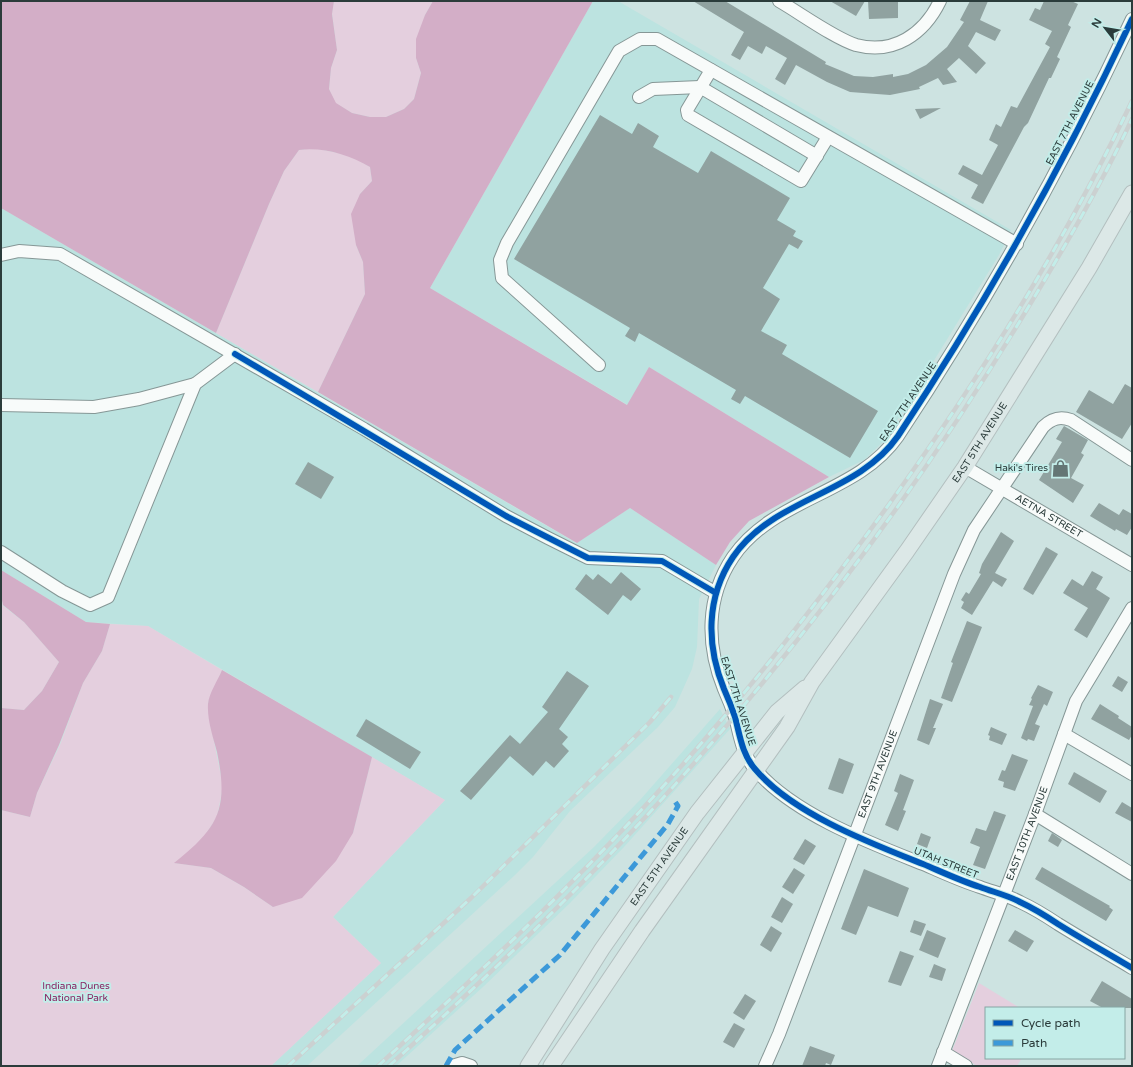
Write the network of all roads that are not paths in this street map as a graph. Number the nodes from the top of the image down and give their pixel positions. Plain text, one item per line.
1 (779, 1) edge
2 (940, 1) edge
3 (1132, 19) edge
4 (711, 70) junction
5 (700, 87) junction
6 (639, 97) dead end
7 (828, 137) junction
8 (817, 156) junction
9 (1132, 193) edge
10 (1017, 244) junction
11 (1, 255) edge
12 (235, 354) junction
13 (599, 364) dead end
14 (195, 384) junction
15 (1, 405) edge
16 (1132, 460) edge
17 (965, 466) junction
18 (1001, 488) junction
19 (1, 552) edge
20 (1132, 565) edge
21 (716, 593) junction
22 (1132, 608) edge
23 (812, 682) junction
24 (1064, 734) junction
25 (744, 752) junction
26 (756, 770) junction
27 (1132, 774) edge
28 (1035, 814) junction
29 (854, 835) junction
30 (1132, 874) edge
31 (1004, 895) junction
32 (1132, 968) edge
33 (943, 1052) junction
34 (452, 1066) edge
35 (471, 1066) edge
36 (528, 1066) edge
37 (552, 1066) edge
38 (765, 1066) edge
39 (938, 1066) edge
40 (966, 1066) edge

1 - 2 street
3 - 10 street, EAST 7TH AVENUE
4 - 5 street
4 - 7 street
4 - 13 street
5 - 6 street
5 - 8 street
5 - 8 street
7 - 8 street
7 - 10 street
9 - 17 main road, EAST 5TH AVENUE
10 - 21 street, EAST 7TH AVENUE
11 - 12 street
12 - 14 street
12 - 21 street
14 - 15 street
14 - 19 street
16 - 18 street, EAST 9TH AVENUE
17 - 18 street, AETNA STREET
17 - 23 main road, EAST 5TH AVENUE
18 - 20 street, AETNA STREET
18 - 29 street, EAST 9TH AVENUE
21 - 25 street, EAST 7TH AVENUE
22 - 24 street, EAST 10TH AVENUE
23 - 25 main road, EAST 5TH AVENUE
23 - 26 main road, EAST 5TH AVENUE
24 - 27 street
24 - 28 street, EAST 10TH AVENUE
25 - 26 street, EAST 7TH AVENUE
25 - 36 main road, EAST 5TH AVENUE
26 - 29 street, UTAH STREET
26 - 37 main road, EAST 5TH AVENUE
28 - 30 street
28 - 31 street, EAST 10TH AVENUE
29 - 31 street, UTAH STREET
29 - 38 street, EAST 9TH AVENUE
31 - 32 street, UTAH STREET
31 - 33 street, EAST 10TH AVENUE
33 - 39 street, EAST 10TH AVENUE
33 - 40 street
34 - 35 street

